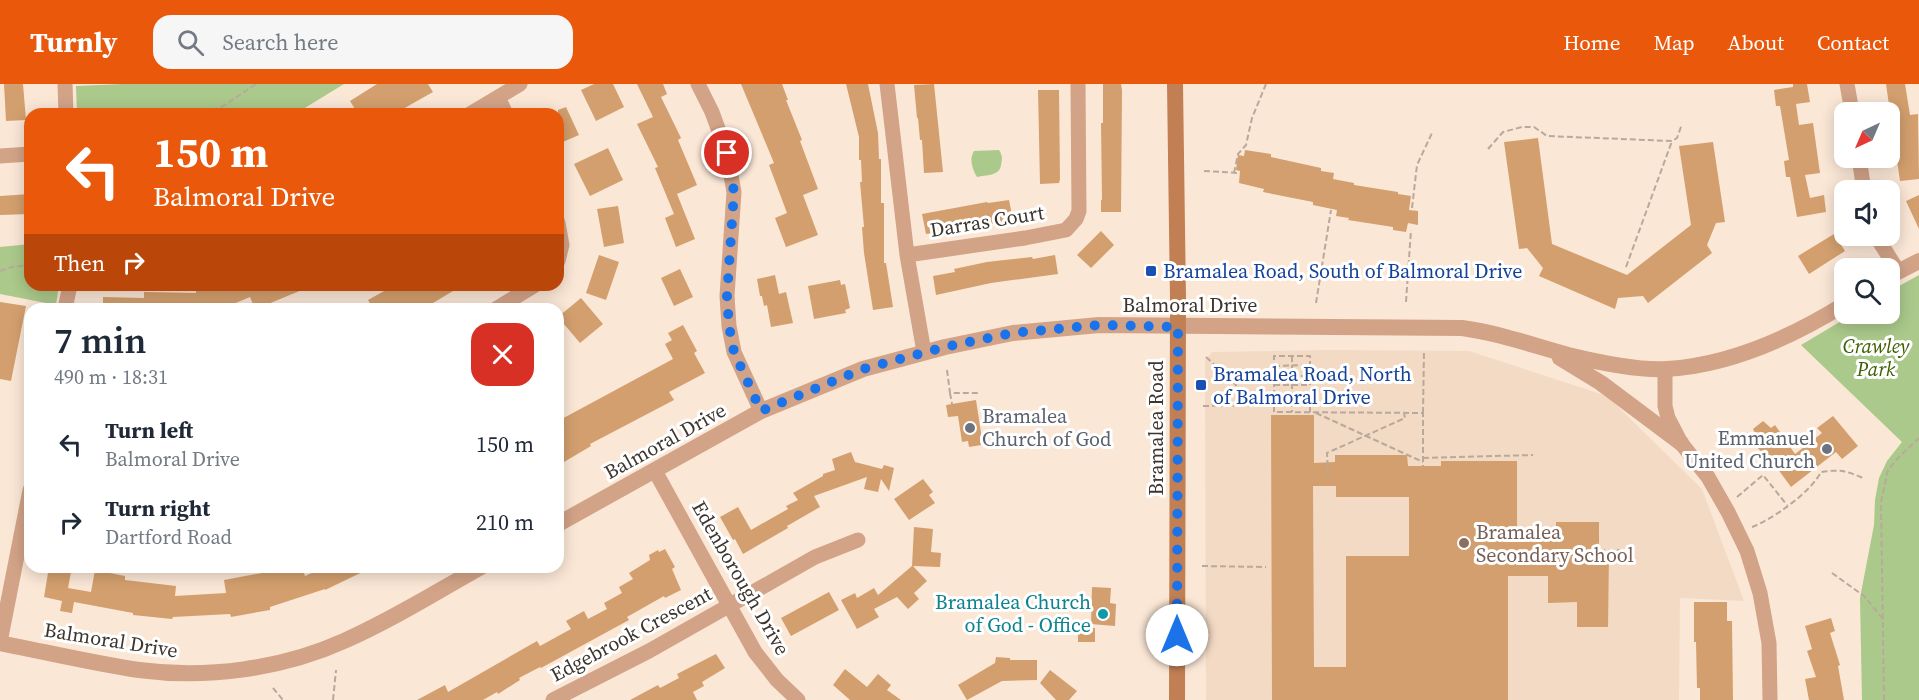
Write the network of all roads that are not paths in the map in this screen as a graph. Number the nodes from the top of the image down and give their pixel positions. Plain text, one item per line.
1 (65, 84) edge
2 (520, 84) edge
3 (698, 84) edge
4 (887, 84) edge
5 (1078, 84) edge
6 (1175, 84) edge
7 (1847, 84) edge
8 (498, 97) junction
9 (1850, 102) edge
10 (66, 108) edge
11 (480, 108) edge
12 (503, 108) edge
13 (24, 154) edge
14 (0, 156) edge
15 (907, 255) junction
16 (1919, 261) edge
17 (1900, 270) edge
18 (525, 291) edge
19 (506, 303) edge
20 (1834, 311) edge
21 (1178, 327) junction
22 (1541, 346) junction
23 (924, 352) junction
24 (1665, 369) junction
25 (761, 411) junction
26 (1681, 443) junction
27 (655, 471) junction
28 (24, 521) edge
29 (564, 521) edge
30 (858, 540) dead end
31 (470, 573) edge
32 (729, 605) junction
33 (0, 643) edge
34 (553, 700) edge
35 (798, 700) edge
36 (1177, 700) edge
37 (1770, 700) edge

1 - 10 street
2 - 8 street
3 - 25 street
4 - 15 street, Darras Court
5 - 15 street, Darras Court
6 - 21 main road, Bramalea Road
7 - 9 street
8 - 11 street
8 - 12 street
13 - 14 street
15 - 23 street, Darras Court
16 - 17 street
18 - 19 street
20 - 24 street, Balmoral Drive
21 - 22 street, Balmoral Drive
21 - 23 street, Balmoral Drive
21 - 36 main road, Bramalea Road
22 - 24 street, Balmoral Drive
22 - 26 street
23 - 25 street, Balmoral Drive
24 - 26 street
25 - 27 street, Balmoral Drive
26 - 37 street
27 - 29 street, Balmoral Drive
27 - 32 street, Edenborough Drive
28 - 33 street
30 - 32 street, Edgebrook Crescent
31 - 33 street, Balmoral Drive
32 - 34 street, Edgebrook Crescent
32 - 35 street, Edenborough Drive

